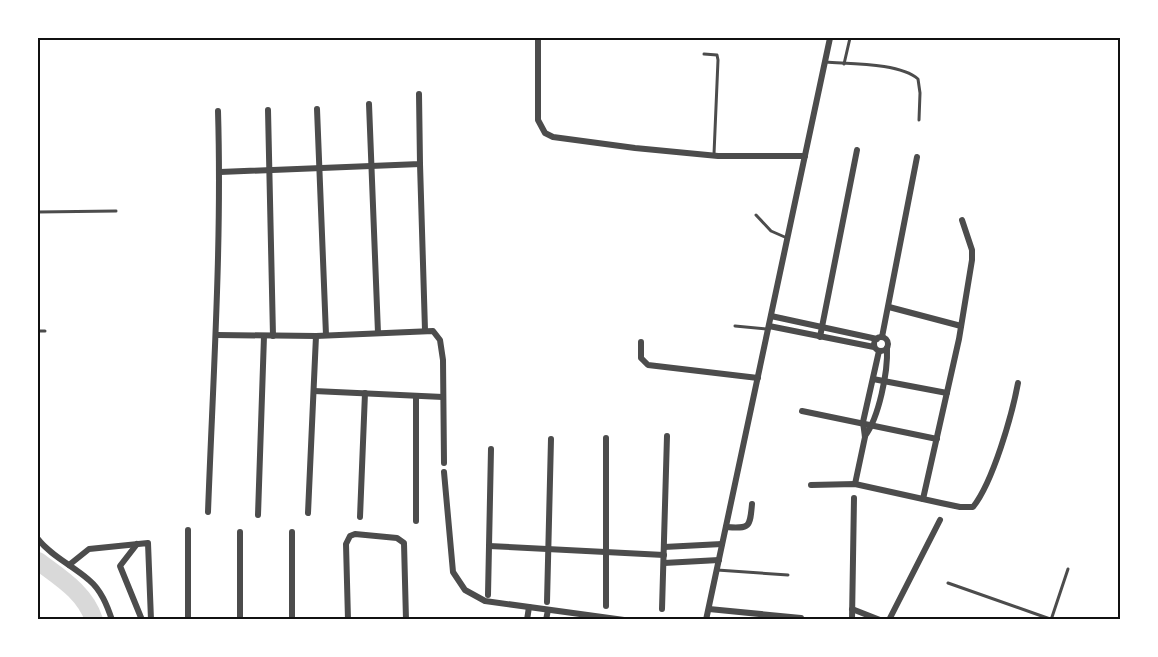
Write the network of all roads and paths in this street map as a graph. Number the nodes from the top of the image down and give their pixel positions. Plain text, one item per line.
1 (538, 38) edge
2 (830, 38) edge
3 (850, 38) edge
4 (704, 54) dead end
5 (825, 62) junction
6 (844, 64) junction
7 (418, 94) dead end
8 (369, 104) dead end
9 (317, 109) dead end
10 (268, 110) dead end
11 (218, 111) dead end
12 (919, 120) dead end
13 (857, 150) dead end
14 (714, 156) junction
15 (805, 156) junction
16 (917, 157) dead end
17 (420, 164) junction
18 (371, 165) junction
19 (321, 168) junction
20 (270, 170) junction
21 (220, 172) junction
22 (116, 211) dead end
23 (38, 212) edge
24 (756, 215) dead end
25 (962, 220) dead end
26 (787, 238) junction
27 (889, 307) junction
28 (771, 316) junction
29 (735, 326) dead end
30 (960, 326) junction
31 (822, 327) junction
32 (769, 328) junction
33 (425, 330) junction
34 (38, 331) edge
35 (45, 331) dead end
36 (378, 333) junction
37 (217, 335) junction
38 (326, 335) junction
39 (264, 336) junction
40 (273, 336) junction
41 (316, 336) junction
42 (820, 337) junction
43 (879, 338) junction
44 (641, 342) dead end
45 (887, 348) junction
46 (876, 349) junction
47 (758, 378) junction
48 (873, 379) junction
49 (883, 381) junction
50 (1018, 383) dead end
51 (314, 391) junction
52 (365, 393) junction
53 (947, 393) junction
54 (416, 396) junction
55 (443, 397) junction
56 (802, 411) dead end
57 (863, 422) junction
58 (873, 424) junction
59 (667, 436) dead end
60 (865, 437) junction
61 (606, 438) dead end
62 (550, 439) dead end
63 (937, 439) junction
64 (491, 449) dead end
65 (444, 463) dead end
66 (444, 472) dead end
67 (855, 484) junction
68 (811, 485) dead end
69 (854, 498) dead end
70 (923, 499) junction
71 (752, 504) dead end
72 (208, 512) dead end
73 (308, 513) dead end
74 (258, 515) dead end
75 (360, 517) dead end
76 (940, 520) dead end
77 (416, 521) dead end
78 (726, 527) junction
79 (188, 530) dead end
80 (240, 532) dead end
81 (292, 532) dead end
82 (38, 539) edge
83 (137, 544) junction
84 (723, 544) junction
85 (489, 546) junction
86 (664, 547) junction
87 (548, 549) junction
88 (606, 552) junction
89 (664, 555) junction
90 (719, 560) junction
91 (663, 563) junction
92 (69, 565) junction
93 (1068, 568) dead end
94 (717, 570) junction
95 (788, 575) dead end
96 (948, 583) dead end
97 (488, 595) dead end
98 (547, 602) dead end
99 (606, 606) dead end
100 (529, 608) junction
101 (662, 609) dead end
102 (709, 609) junction
103 (852, 609) junction
104 (548, 610) junction
105 (801, 618) dead end
106 (1052, 619) edge
107 (112, 620) edge
108 (141, 620) edge
109 (151, 620) edge
110 (188, 620) edge
111 (240, 620) edge
112 (292, 620) edge
113 (348, 620) edge
114 (406, 620) edge
115 (527, 620) edge
116 (546, 620) edge
117 (624, 620) edge
118 (706, 620) edge
119 (852, 620) edge
120 (880, 620) edge
121 (889, 620) edge

1 - 14 street
2 - 5 street
3 - 6 lane
4 - 14 lane
5 - 6 lane
5 - 15 street
6 - 12 lane
7 - 17 street
8 - 18 street
9 - 19 street
10 - 20 street
11 - 21 street
13 - 31 street
14 - 15 street
15 - 26 street
16 - 27 street
17 - 18 street
17 - 33 street
18 - 19 street
18 - 36 street
19 - 20 street
19 - 38 street
20 - 21 street
20 - 40 street
21 - 37 street
22 - 23 lane
24 - 26 lane
25 - 30 street
26 - 28 street
27 - 30 street
27 - 43 street
28 - 31 street
28 - 32 street
29 - 32 lane
30 - 53 street
31 - 42 street
31 - 43 street
32 - 42 street
32 - 47 street
33 - 36 street
33 - 55 street
34 - 35 lane
36 - 38 street
37 - 39 street
37 - 72 street
38 - 41 street
39 - 40 street
39 - 74 street
40 - 41 street
41 - 51 street
42 - 46 street
43 - 45 street
43 - 46 street
44 - 47 street
45 - 46 street
45 - 49 street
46 - 48 street
47 - 78 street
48 - 49 street
48 - 57 street
49 - 53 street
49 - 58 street
50 - 70 street
51 - 52 street
51 - 73 street
52 - 54 street
52 - 75 street
53 - 63 street
54 - 55 street
54 - 77 street
55 - 65 street
56 - 57 street
57 - 58 street
57 - 60 street
58 - 60 street
58 - 63 street
59 - 86 street
60 - 67 street
61 - 88 street
62 - 87 street
63 - 70 street
64 - 85 street
66 - 100 street
67 - 68 street
67 - 70 street
69 - 103 street
71 - 78 street
76 - 121 street
78 - 84 street
79 - 110 street
80 - 111 street
81 - 112 street
82 - 92 street
83 - 92 street
83 - 108 street
83 - 109 street
84 - 86 street
84 - 90 street
85 - 87 street
85 - 97 street
86 - 89 street
87 - 88 street
87 - 98 street
88 - 89 street
88 - 99 street
89 - 91 street
90 - 91 street
90 - 94 street
91 - 101 street
92 - 107 street
93 - 106 lane
94 - 95 lane
94 - 102 street
96 - 106 lane
100 - 104 street
100 - 115 street
102 - 105 street
102 - 118 street
103 - 119 street
103 - 120 street
104 - 116 street
104 - 117 street
113 - 114 street

